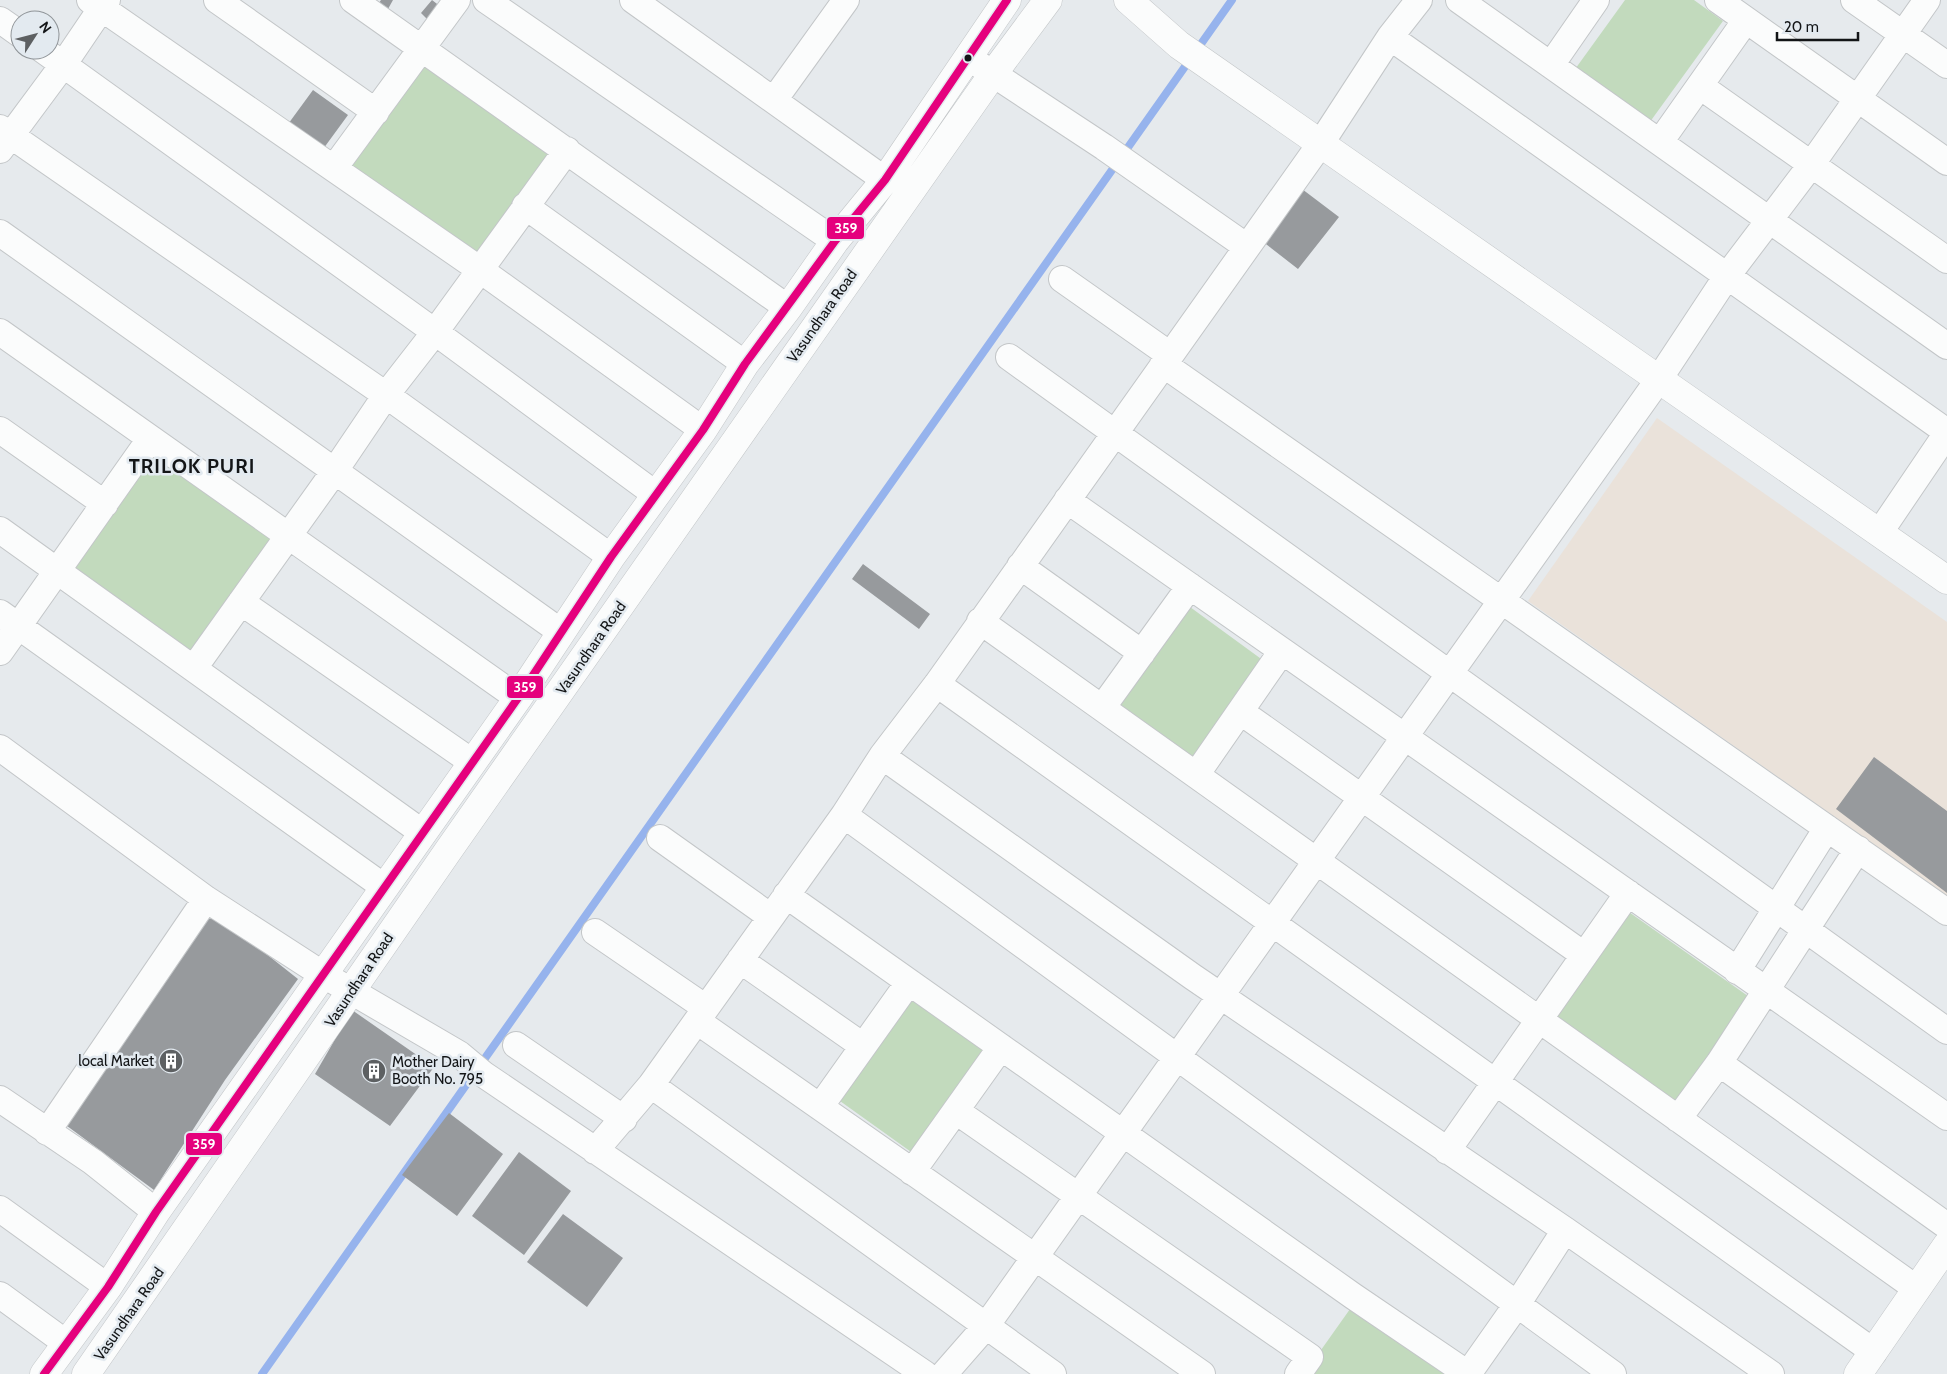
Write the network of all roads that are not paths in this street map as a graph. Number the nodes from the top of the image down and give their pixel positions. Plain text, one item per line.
1 (217, 0) edge
2 (353, 0) edge
3 (458, 0) edge
4 (486, 0) edge
5 (633, 0) edge
6 (846, 0) edge
7 (1007, 0) edge
8 (1048, 0) edge
9 (1128, 0) edge
10 (1419, 0) edge
11 (1459, 0) edge
12 (1718, 0) edge
13 (1854, 0) edge
14 (1927, 0) edge
15 (1594, 1) edge
16 (100, 3) edge
17 (1746, 20) junction
18 (1904, 35) junction
19 (1390, 38) junction
20 (422, 48) junction
21 (60, 49) edge
22 (969, 58) junction
23 (51, 60) edge
24 (57, 60) edge
25 (1551, 65) junction
26 (1947, 65) edge
27 (993, 74) junction
28 (1700, 86) junction
29 (1858, 99) junction
30 (774, 100) junction
31 (376, 112) junction
32 (3, 138) edge
33 (1321, 142) junction
34 (1660, 142) junction
35 (567, 150) junction
36 (1947, 162) edge
37 (1811, 165) junction
38 (334, 168) junction
39 (885, 180) junction
40 (525, 206) junction
41 (1770, 221) junction
42 (0, 233) edge
43 (834, 241) junction
44 (1247, 247) junction
45 (1947, 260) edge
46 (479, 270) junction
47 (1727, 276) junction
48 (1062, 279) dead end
49 (788, 308) junction
50 (0, 332) edge
51 (435, 332) junction
52 (1947, 346) edge
53 (1008, 357) dead end
54 (1167, 360) junction
55 (745, 364) junction
56 (1659, 378) junction
57 (386, 395) junction
58 (0, 430) edge
59 (703, 430) junction
60 (1114, 432) junction
61 (1947, 432) edge
62 (150, 439) junction
63 (334, 472) junction
64 (655, 494) junction
65 (1067, 500) junction
66 (105, 504) junction
67 (0, 530) edge
68 (1880, 532) junction
69 (288, 537) junction
70 (611, 557) junction
71 (1020, 566) junction
72 (58, 572) junction
73 (1947, 580) edge
74 (1190, 586) junction
75 (1501, 600) junction
76 (241, 602) junction
77 (9, 619) edge
78 (980, 621) junction
79 (561, 632) junction
80 (1282, 651) junction
81 (0, 652) edge
82 (1142, 653) junction
83 (194, 668) junction
84 (1449, 672) junction
85 (937, 684) junction
86 (518, 698) junction
87 (1102, 708) junction
88 (1242, 712) junction
89 (1405, 737) junction
90 (0, 748) edge
91 (882, 756) junction
92 (472, 762) junction
93 (1196, 775) junction
94 (1363, 798) junction
95 (844, 815) junction
96 (1827, 828) junction
97 (423, 833) junction
98 (660, 838) dead end
99 (1858, 848) junction
100 (1316, 861) junction
101 (384, 887) junction
102 (1628, 893) junction
103 (786, 895) junction
104 (206, 899) junction
105 (1776, 908) junction
106 (1947, 912) edge
107 (771, 917) junction
108 (1272, 923) junction
109 (1806, 929) junction
110 (595, 932) dead end
111 (1584, 955) junction
112 (740, 960) junction
113 (1737, 971) junction
114 (322, 974) junction
115 (909, 982) junction
116 (1766, 990) junction
117 (351, 991) junction
118 (1221, 996) junction
119 (701, 1014) junction
120 (1538, 1019) junction
121 (1947, 1031) edge
122 (516, 1045) dead end
123 (863, 1046) junction
124 (1001, 1048) junction
125 (1177, 1058) junction
126 (1719, 1063) junction
127 (1495, 1082) junction
128 (651, 1085) junction
129 (0, 1099) edge
130 (820, 1107) junction
131 (956, 1111) junction
132 (1947, 1117) edge
133 (624, 1119) junction
134 (1678, 1119) junction
135 (47, 1132) junction
136 (1122, 1133) junction
137 (596, 1151) junction
138 (1447, 1151) junction
139 (912, 1172) junction
140 (1078, 1196) junction
141 (0, 1209) edge
142 (156, 1212) junction
143 (1947, 1226) edge
144 (1565, 1230) junction
145 (1947, 1245) edge
146 (1035, 1257) junction
147 (108, 1287) junction
148 (1917, 1289) junction
149 (0, 1296) edge
150 (1518, 1303) junction
151 (986, 1326) junction
152 (66, 1343) junction
153 (1874, 1352) junction
154 (44, 1374) edge
155 (86, 1374) edge
156 (925, 1374) edge
157 (944, 1374) edge
158 (1053, 1374) edge
159 (1202, 1374) edge
160 (1298, 1374) edge
161 (1468, 1374) edge
162 (1613, 1374) edge
163 (1771, 1374) edge
164 (1858, 1374) edge

1 - 31 street
2 - 20 street
3 - 20 street
4 - 43 street
5 - 30 street
6 - 30 street
7 - 22 street
8 - 27 street, Vasundhara Road
9 - 33 street
10 - 19 street
11 - 25 street
12 - 17 street
13 - 18 street
14 - 18 street
15 - 25 street
16 - 21 street
16 - 38 street
17 - 28 street
17 - 29 street
18 - 26 street
18 - 29 street
19 - 33 street
19 - 47 street
20 - 31 street
20 - 35 street
22 - 27 street
22 - 39 street
23 - 32 street
24 - 51 street
25 - 34 street
27 - 44 street
27 - 117 street, Vasundhara Road
28 - 34 street
28 - 37 street
29 - 36 street
29 - 37 street
30 - 39 street
31 - 38 street
32 - 57 street
33 - 44 street
33 - 56 street
34 - 41 street
35 - 40 street
35 - 49 street
37 - 41 street
37 - 45 street
38 - 46 street
39 - 43 street
40 - 46 street
40 - 55 street
41 - 47 street
41 - 52 street
42 - 63 street
43 - 49 street
44 - 54 street
46 - 51 street
46 - 59 street
47 - 56 street
47 - 61 street
48 - 54 street
49 - 55 street
50 - 62 street
51 - 57 street
51 - 64 street
53 - 60 street
54 - 60 street
54 - 75 street
55 - 59 street
56 - 68 street
56 - 75 street
57 - 63 street
57 - 70 street
58 - 66 street
59 - 64 street
60 - 65 street
60 - 84 street
61 - 68 street
62 - 66 street
62 - 69 street
63 - 69 street
63 - 79 street
64 - 70 street
65 - 71 street
65 - 74 street
66 - 72 street
67 - 72 street
68 - 73 street
69 - 76 street
69 - 86 street
70 - 79 street
71 - 78 street
71 - 82 street
72 - 77 street
72 - 83 street
74 - 80 street
74 - 82 street
75 - 84 street
75 - 96 street
76 - 83 street
76 - 92 street
77 - 81 street
77 - 101 street
78 - 85 street
78 - 87 street
79 - 86 street
80 - 88 street
80 - 89 street
82 - 87 street
83 - 97 street
84 - 89 street
84 - 105 street
85 - 91 street
85 - 108 street
86 - 92 street
87 - 93 street
88 - 93 street
88 - 94 street
89 - 94 street
89 - 102 street
90 - 104 street
91 - 95 street
91 - 118 street
92 - 97 street
93 - 100 street
94 - 100 street
94 - 111 street
95 - 103 street
95 - 125 street
96 - 99 street
96 - 105 street
97 - 101 street
98 - 107 street
99 - 106 street
99 - 109 street
100 - 108 street
100 - 120 street
101 - 114 street
102 - 111 street
102 - 113 street
103 - 107 street
103 - 115 street
104 - 114 street
104 - 135 street
105 - 109 street
105 - 113 street
107 - 112 street
108 - 118 street
108 - 127 street
109 - 116 street
109 - 121 street
110 - 119 street
111 - 120 street
112 - 119 street
112 - 123 street
113 - 116 street
114 - 117 street
114 - 142 street
115 - 123 street
115 - 124 street
116 - 126 street
116 - 132 street
117 - 137 street
117 - 155 street, Vasundhara Road
118 - 125 street
118 - 138 street
119 - 128 street
119 - 130 street
120 - 127 street
120 - 134 street
122 - 133 street
123 - 130 street
124 - 131 street
124 - 136 street
125 - 136 street
125 - 150 street
126 - 134 street
126 - 143 street
127 - 138 street
127 - 153 street
128 - 133 street
128 - 151 street
129 - 135 street
130 - 139 street
131 - 139 street
131 - 140 street
133 - 137 street
134 - 148 street
135 - 142 street
136 - 140 street
136 - 161 street
137 - 156 street
138 - 144 street
139 - 146 street
140 - 146 street
140 - 160 street
141 - 147 street
142 - 147 street
144 - 150 street
144 - 163 street
145 - 148 street
146 - 151 street
146 - 159 street
147 - 152 street
148 - 153 street
149 - 152 street
150 - 161 street
150 - 162 street
151 - 157 street
151 - 158 street
152 - 154 street
153 - 164 street

